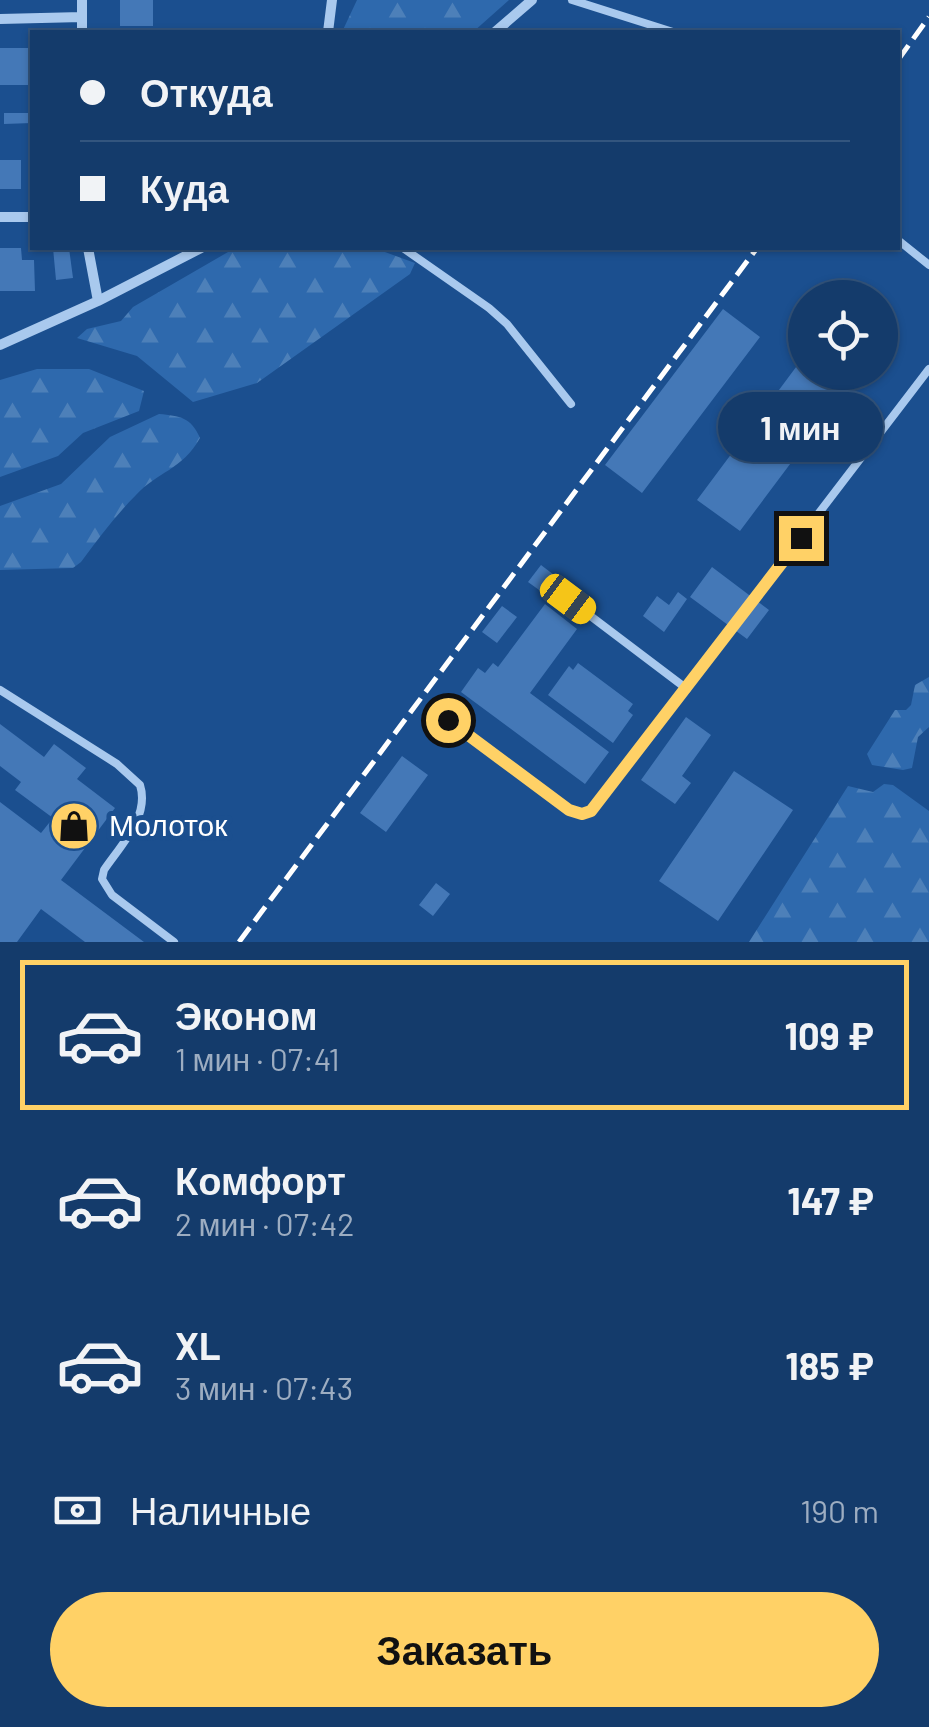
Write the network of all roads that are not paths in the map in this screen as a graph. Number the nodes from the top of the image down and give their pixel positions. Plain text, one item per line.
1 (82, 0) edge
2 (332, 0) edge
3 (532, 0) edge
4 (572, 0) edge
5 (82, 17) junction
6 (0, 19) edge
7 (82, 30) edge
8 (328, 30) edge
9 (496, 30) edge
10 (667, 30) edge
11 (0, 218) edge
12 (30, 218) edge
13 (900, 242) edge
14 (88, 250) edge
15 (197, 250) edge
16 (406, 250) edge
17 (929, 265) edge
18 (98, 301) junction
19 (0, 344) edge
20 (929, 369) edge
21 (571, 404) dead end
22 (568, 599) dead end
23 (687, 689) junction
24 (0, 690) edge
25 (448, 720) dead end
26 (174, 942) edge

1 - 5 street
2 - 8 street
3 - 9 street
4 - 10 lane
5 - 6 street
5 - 7 street
11 - 12 street
13 - 17 lane
14 - 18 street
15 - 18 street
16 - 21 lane
18 - 19 street
20 - 23 lane
22 - 23 lane
23 - 25 lane
24 - 26 lane

